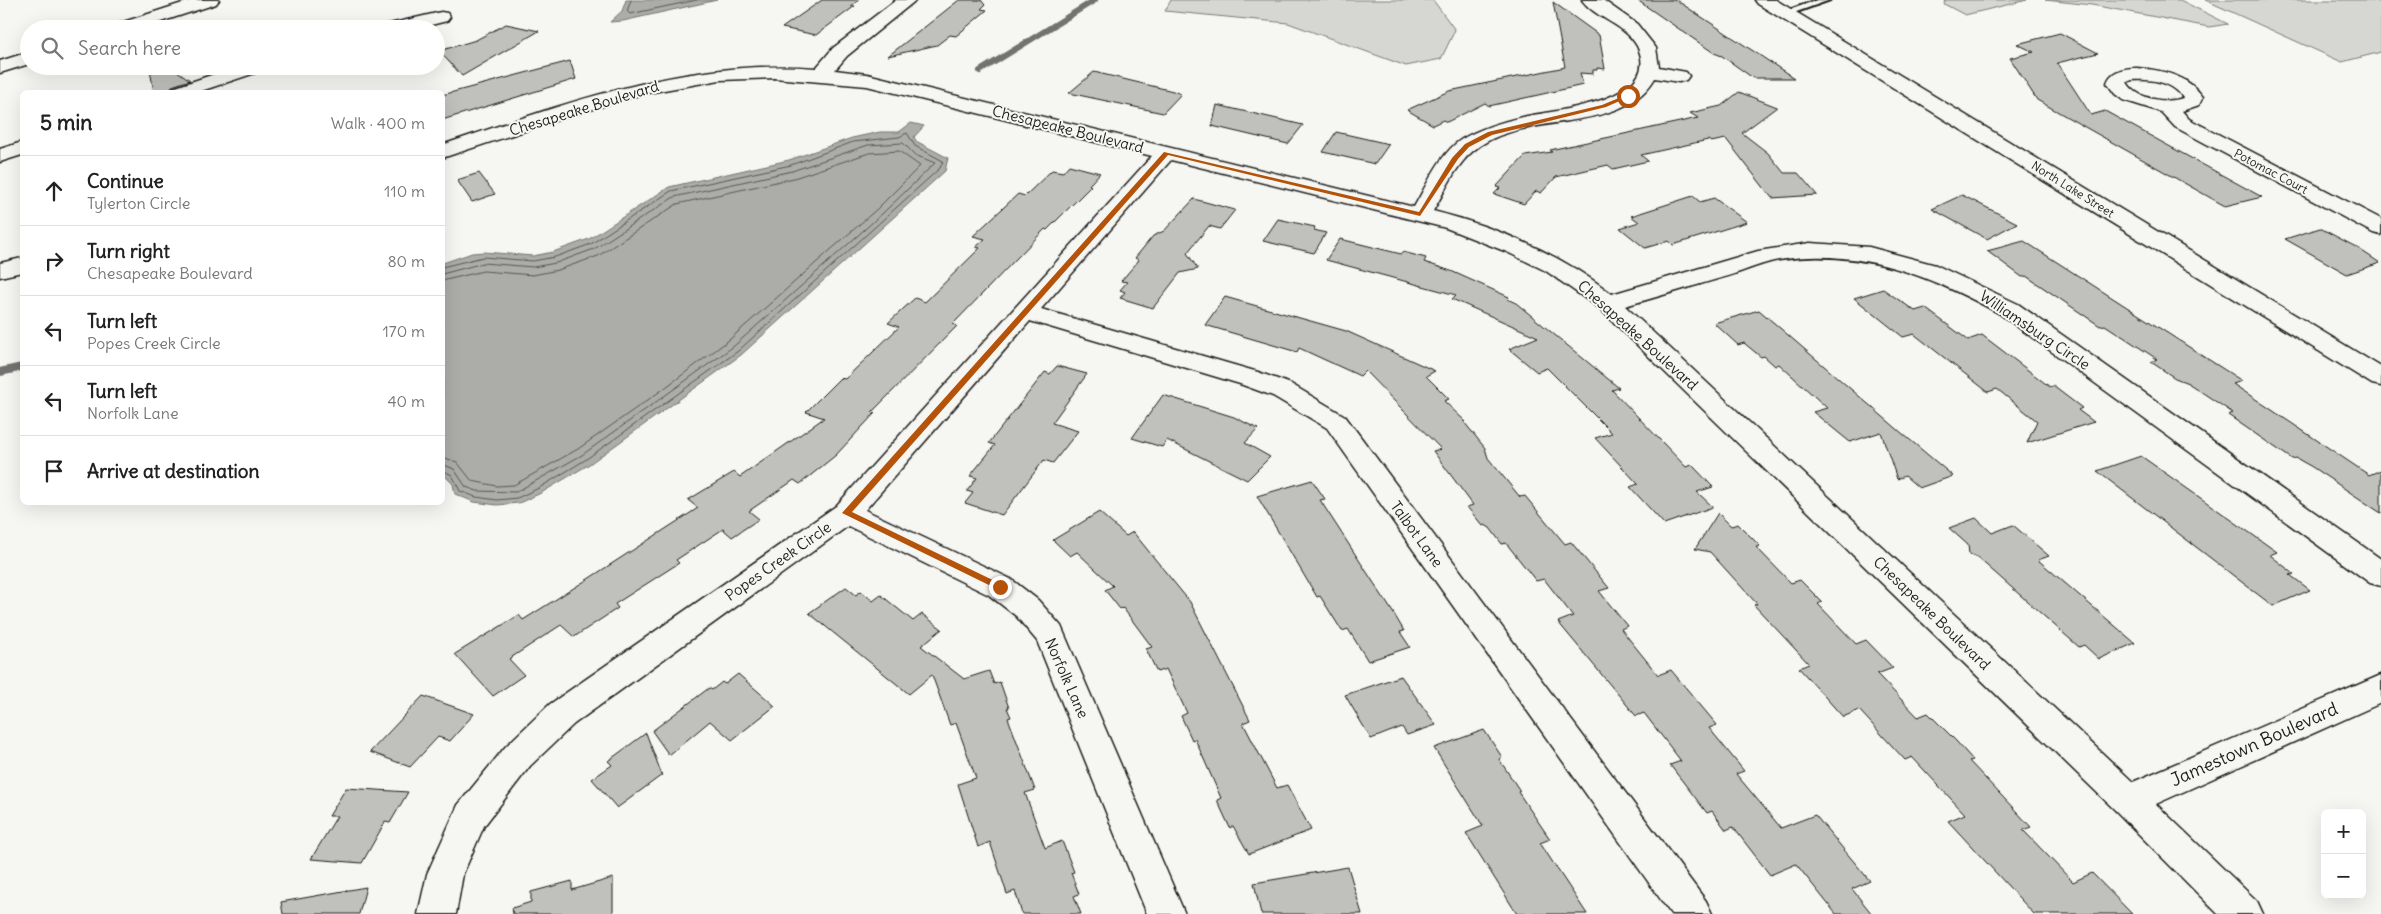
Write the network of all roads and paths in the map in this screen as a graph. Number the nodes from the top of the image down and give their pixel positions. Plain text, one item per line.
1 (210, 0) edge
2 (906, 0) edge
3 (1591, 0) edge
4 (1764, 0) edge
5 (1826, 0) edge
6 (1785, 13) junction
7 (441, 17) dead end
8 (148, 20) edge
9 (428, 20) edge
10 (20, 61) edge
11 (0, 67) edge
12 (1650, 71) junction
13 (821, 74) junction
14 (230, 75) edge
15 (1679, 76) dead end
16 (186, 90) edge
17 (2167, 106) dead end
18 (20, 149) edge
19 (445, 151) edge
20 (1166, 153) junction
21 (0, 156) edge
22 (1420, 214) junction
23 (2381, 228) edge
24 (20, 265) edge
25 (0, 270) edge
26 (1608, 303) junction
27 (1025, 312) junction
28 (2381, 378) edge
29 (846, 513) junction
30 (2381, 575) edge
31 (2381, 688) edge
32 (2128, 800) junction
33 (436, 914) edge
34 (1166, 914) edge
35 (1693, 914) edge
36 (2244, 914) edge

1 - 8 street
2 - 13 street
3 - 12 street
4 - 6 street, North Lake Street
5 - 6 lane
6 - 28 street, North Lake Street
7 - 9 street
10 - 11 street
12 - 15 street
12 - 22 street
13 - 19 street, Chesapeake Boulevard
13 - 20 street, Chesapeake Boulevard
14 - 16 street
17 - 23 street, Potomac Court
18 - 21 street
20 - 22 street, Chesapeake Boulevard
20 - 27 street, Popes Creek Circle
22 - 26 street, Chesapeake Boulevard
24 - 25 street
26 - 30 street, Williamsburg Circle
26 - 32 street, Chesapeake Boulevard
27 - 29 street, Popes Creek Circle
27 - 35 street, Talbot Lane
29 - 33 street, Popes Creek Circle
29 - 34 street, Norfolk Lane
31 - 32 street, Jamestown Boulevard
32 - 36 street, Chesapeake Boulevard

